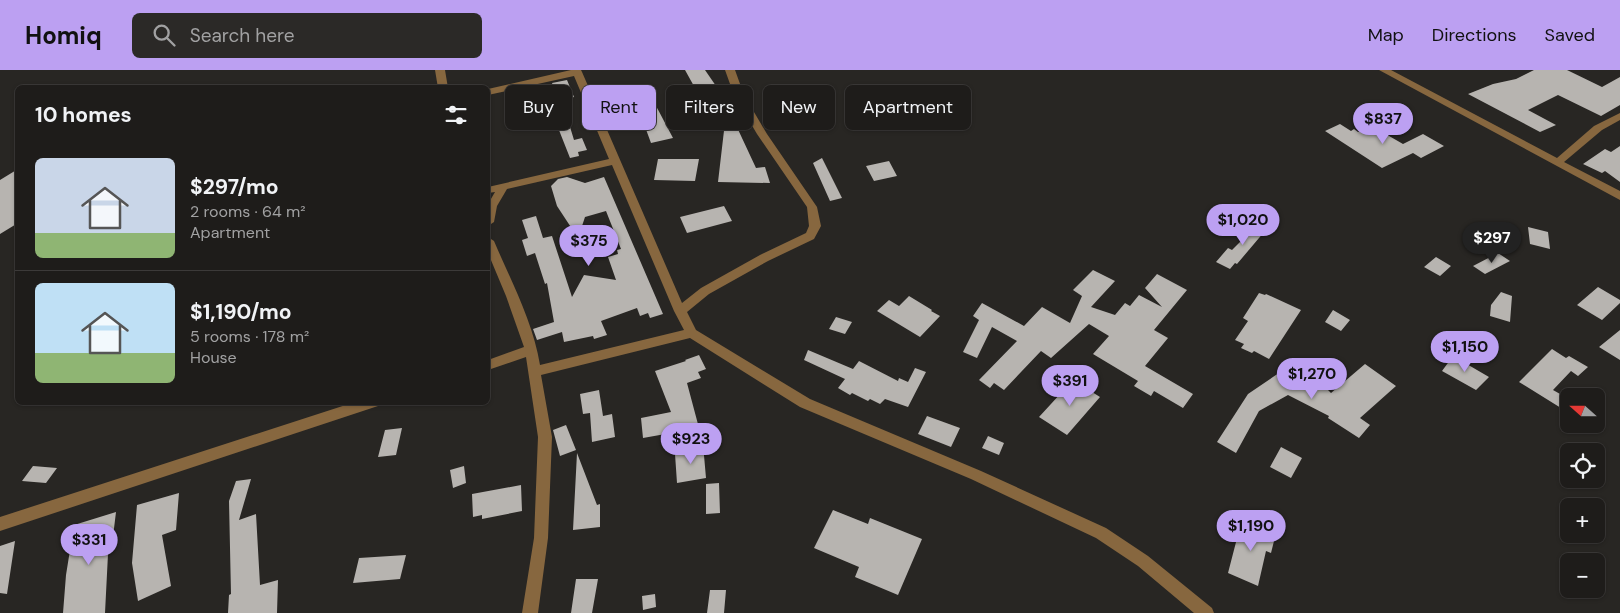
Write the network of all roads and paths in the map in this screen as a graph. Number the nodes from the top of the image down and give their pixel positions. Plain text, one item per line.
1 (440, 70) edge
2 (730, 70) edge
3 (1384, 70) edge
4 (576, 71) edge
5 (442, 85) edge
6 (490, 92) edge
7 (1620, 116) edge
8 (616, 161) junction
9 (1558, 162) junction
10 (503, 187) junction
11 (490, 190) edge
12 (1620, 196) edge
13 (490, 214) edge
14 (490, 246) edge
15 (680, 312) junction
16 (692, 333) junction
17 (531, 350) junction
18 (490, 364) edge
19 (535, 371) junction
20 (364, 405) edge
21 (0, 524) edge
22 (530, 613) edge
23 (1206, 613) edge

1 - 5 street
2 - 15 street
3 - 9 street
4 - 6 street
4 - 8 street
7 - 9 street
8 - 10 street
8 - 15 street
9 - 12 street
10 - 11 street
10 - 13 street
14 - 17 street
15 - 16 street
16 - 19 street
16 - 23 street
17 - 18 street
17 - 19 street
19 - 22 street
20 - 21 street

